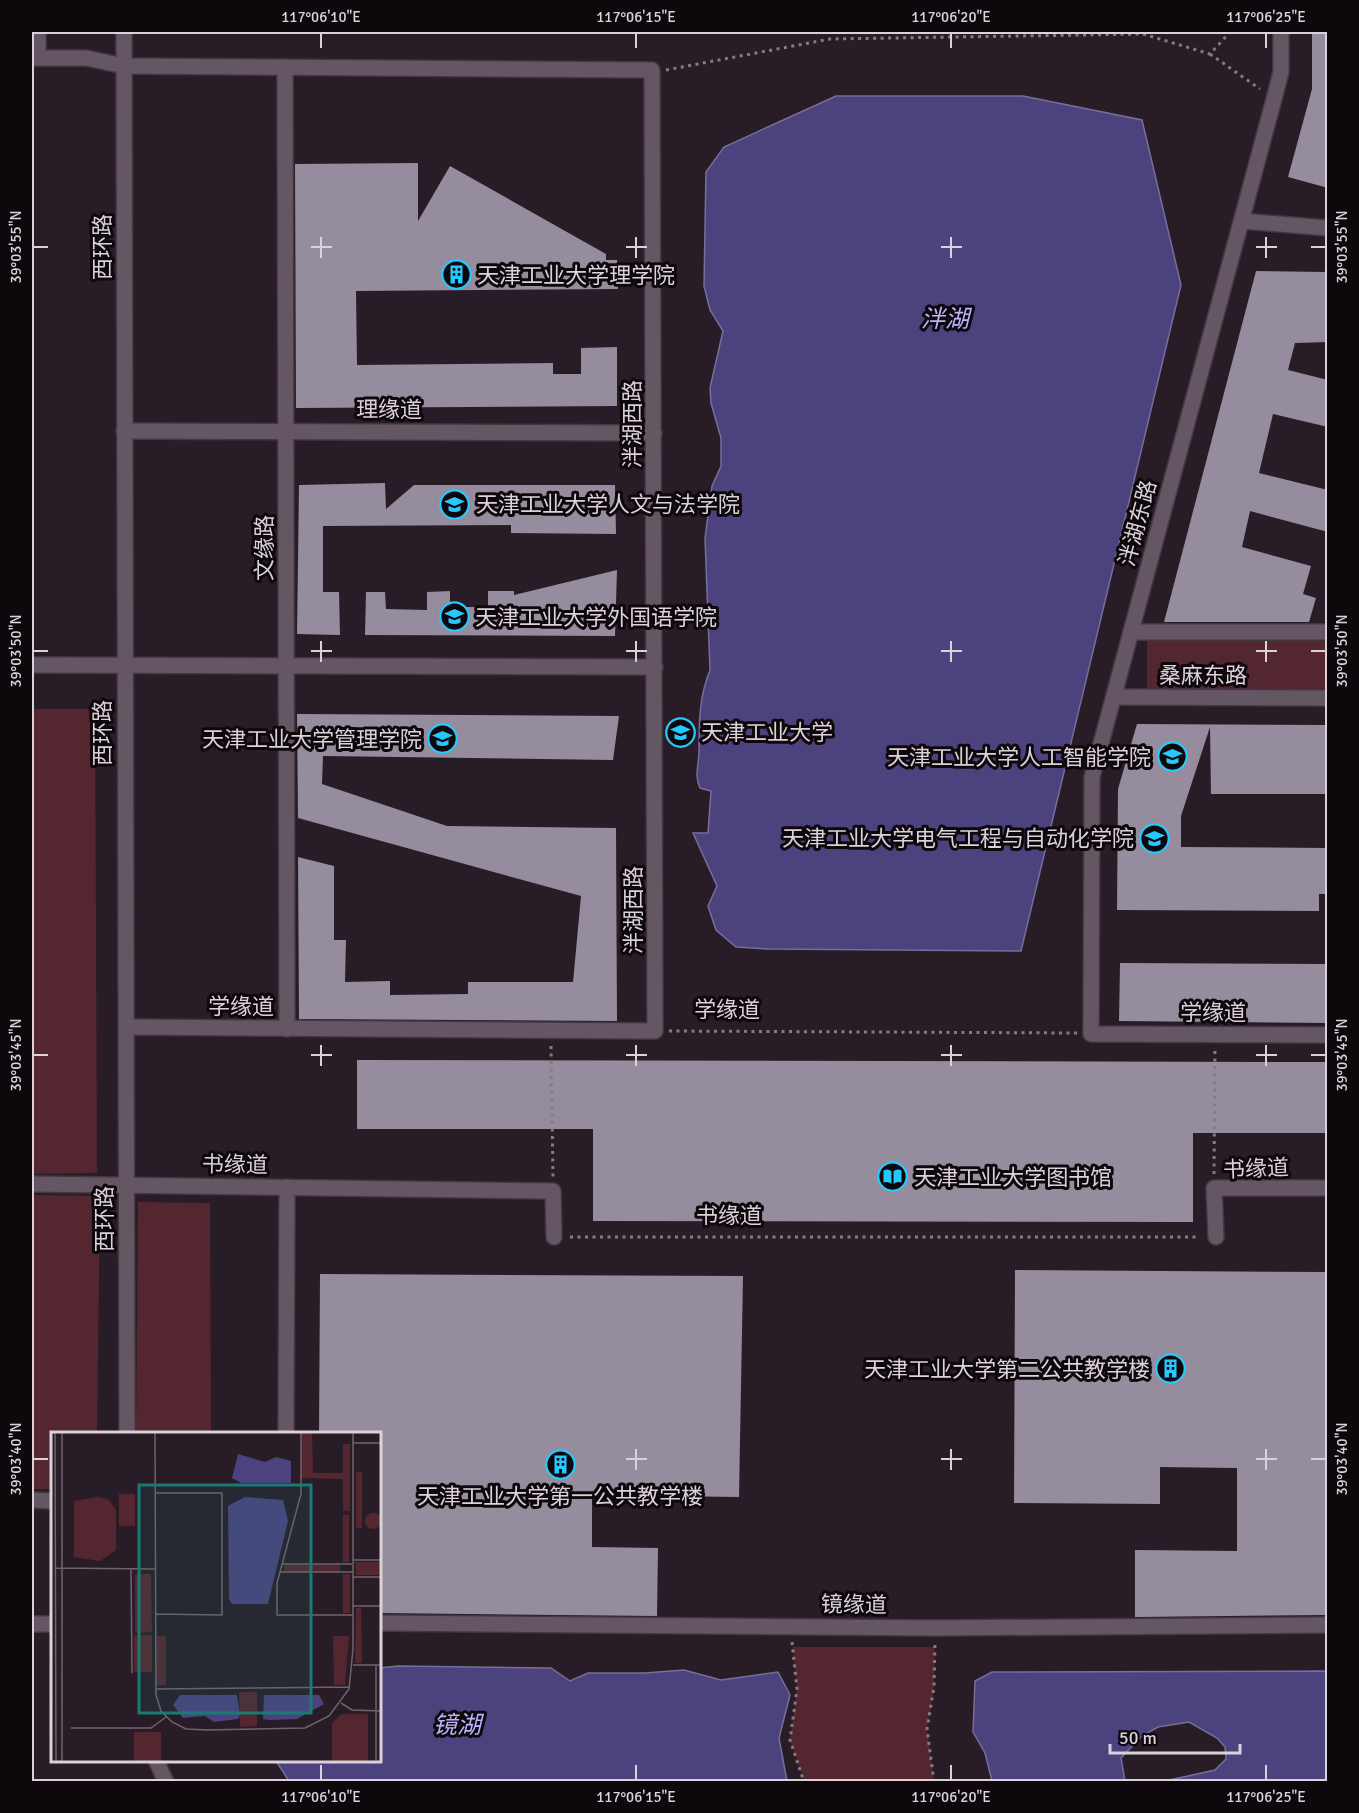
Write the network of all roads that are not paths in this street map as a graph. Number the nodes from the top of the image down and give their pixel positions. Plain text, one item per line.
1 (38, 32) edge
2 (124, 32) edge
3 (1281, 32) edge
4 (35, 58) edge
5 (124, 66) junction
6 (285, 67) junction
7 (1242, 221) junction
8 (1328, 228) edge
9 (124, 431) junction
10 (287, 431) junction
11 (654, 433) junction
12 (1131, 632) junction
13 (1328, 632) edge
14 (32, 665) edge
15 (124, 666) junction
16 (287, 666) junction
17 (655, 667) junction
18 (1114, 697) junction
19 (1328, 698) edge
20 (126, 1027) junction
21 (287, 1029) junction
22 (655, 1031) joint
23 (1090, 1034) joint
24 (1328, 1035) edge
25 (32, 1185) edge
26 (126, 1185) junction
27 (287, 1187) junction
28 (1328, 1188) edge
29 (554, 1237) road end
30 (1216, 1237) road end
31 (127, 1432) edge
32 (286, 1432) edge
33 (32, 1500) edge
34 (51, 1501) edge
35 (381, 1623) edge
36 (32, 1624) edge
37 (51, 1624) edge
38 (1328, 1625) edge
39 (156, 1762) edge
40 (166, 1782) edge

1 - 4 street
2 - 5 street, 西环路
3 - 7 street, 泮湖东路
4 - 5 street
5 - 6 street
5 - 9 street, 西环路
6 - 10 street, 文缘路
6 - 11 street, 泮湖西路
7 - 8 street
7 - 12 street, 泮湖东路
9 - 10 street, 理缘道
9 - 15 street, 西环路
10 - 11 street, 理缘道
10 - 16 street, 文缘路
11 - 17 street, 泮湖西路
12 - 13 street, 桑麻东路
12 - 18 street, 泮湖东路
14 - 15 street
15 - 16 street
15 - 20 street, 西环路
16 - 17 street
16 - 21 street, 文缘路
17 - 22 street, 泮湖西路
18 - 19 street, 桑麻东路
18 - 23 street, 泮湖东路
20 - 21 street, 学缘道
20 - 26 street, 西环路
21 - 22 street, 学缘道
23 - 24 street, 学缘道
25 - 26 street, 书缘道
26 - 27 street, 书缘道
26 - 31 street, 西环路
27 - 29 street, 书缘道
27 - 32 street
28 - 30 street, 书缘道
33 - 34 street
35 - 38 street, 镜缘道
36 - 37 street
39 - 40 street

